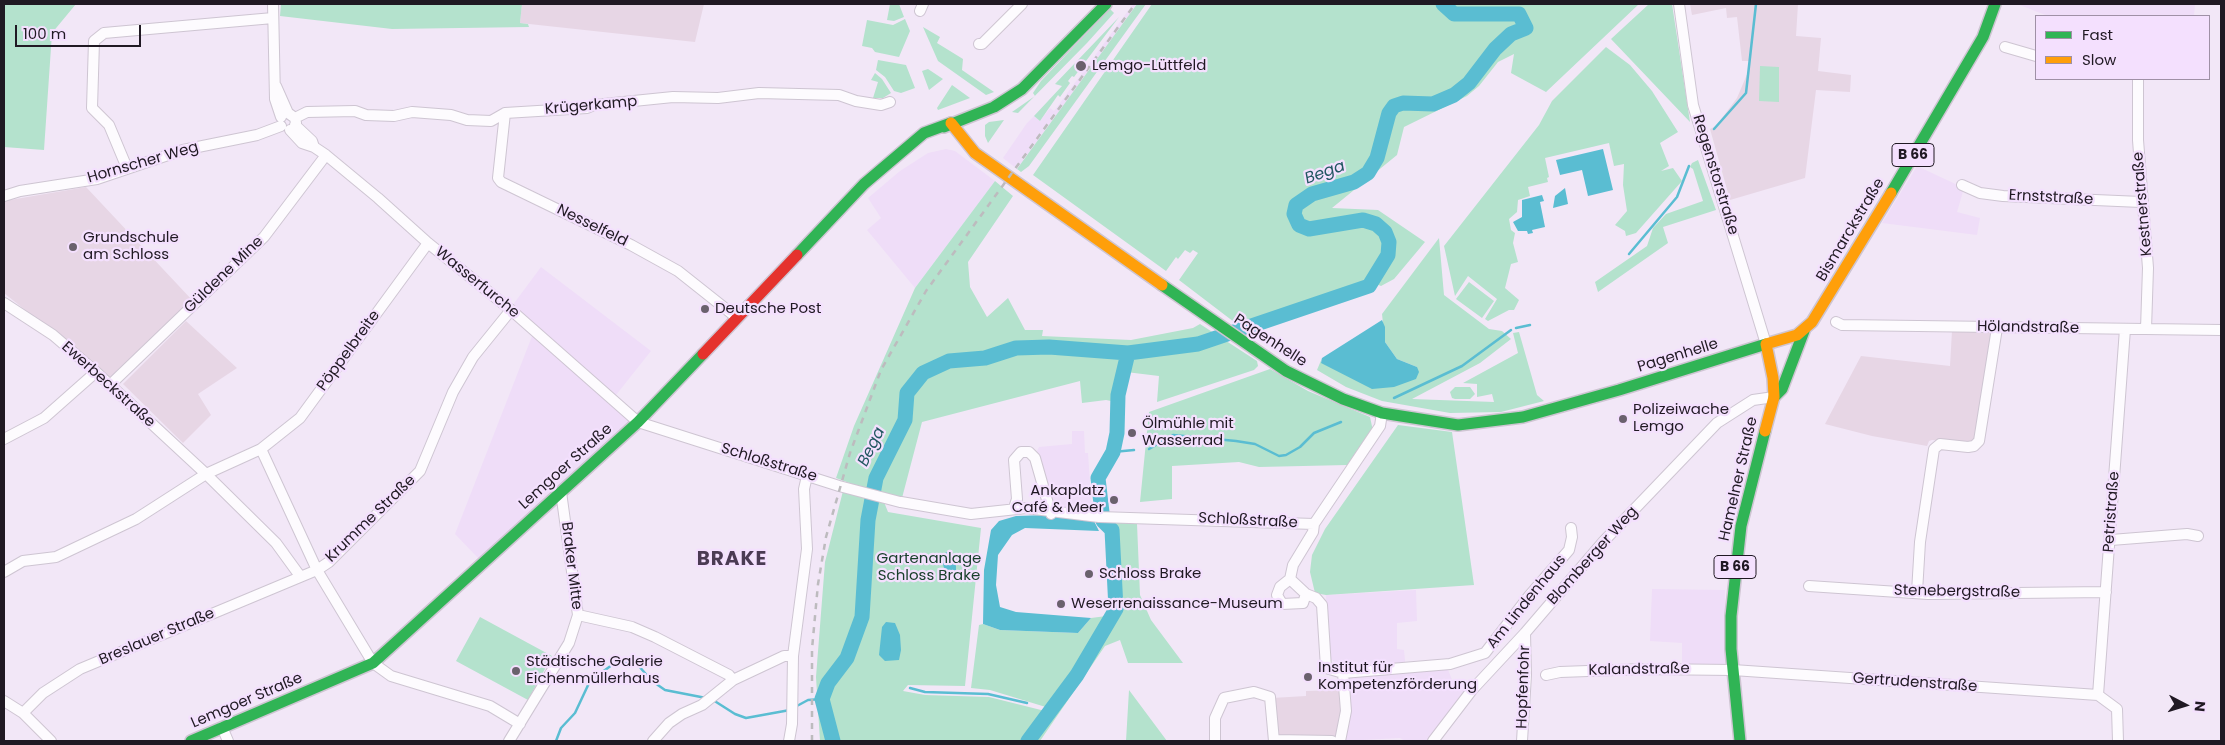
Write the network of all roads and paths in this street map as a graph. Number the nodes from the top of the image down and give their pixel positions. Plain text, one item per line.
1 (273, 4) edge
2 (1022, 4) edge
3 (1106, 4) edge
4 (1679, 4) edge
5 (1995, 4) edge
6 (2006, 4) edge
7 (273, 18) junction
8 (1986, 31) junction
9 (979, 44) dead end
10 (2005, 47) dead end
11 (2035, 56) edge
12 (2138, 80) edge
13 (890, 102) dead end
14 (505, 113) junction
15 (963, 118) junction
16 (288, 122) junction
17 (951, 123) junction
18 (326, 155) junction
19 (986, 159) junction
20 (127, 168) junction
21 (1962, 185) dead end
22 (4, 196) edge
23 (2141, 202) junction
24 (428, 243) junction
25 (4, 303) edge
26 (511, 310) junction
27 (736, 317) junction
28 (1836, 322) dead end
29 (1997, 328) junction
30 (2125, 329) junction
31 (2146, 329) junction
32 (2221, 330) edge
33 (1804, 331) junction
34 (1766, 344) junction
35 (96, 372) junction
36 (110, 385) junction
37 (1774, 397) junction
38 (1382, 413) junction
39 (638, 422) junction
40 (4, 439) edge
41 (261, 449) junction
42 (206, 474) junction
43 (807, 476) junction
44 (561, 492) junction
45 (1014, 508) junction
46 (1051, 512) junction
47 (1314, 524) junction
48 (1571, 528) dead end
49 (2198, 536) dead end
50 (2111, 540) junction
51 (316, 570) junction
52 (4, 572) edge
53 (300, 576) junction
54 (1290, 579) junction
55 (1809, 586) dead end
56 (1917, 592) junction
57 (2106, 592) junction
58 (1306, 594) junction
59 (578, 615) junction
60 (1525, 634) junction
61 (793, 656) junction
62 (373, 663) junction
63 (1733, 670) junction
64 (1343, 673) junction
65 (1546, 675) dead end
66 (732, 680) junction
67 (2098, 695) junction
68 (4, 701) edge
69 (23, 713) junction
70 (520, 724) junction
71 (222, 727) junction
72 (51, 741) edge
73 (191, 741) edge
74 (228, 741) edge
75 (509, 741) edge
76 (653, 741) edge
77 (789, 741) edge
78 (1215, 741) edge
79 (1274, 741) edge
80 (1332, 741) edge
81 (1340, 741) edge
82 (1433, 741) edge
83 (1522, 741) edge
84 (1740, 741) edge
85 (2118, 741) edge

1 - 7 street
2 - 9 street
3 - 15 main road, Lemgoer Straße
4 - 34 street, Regenstorstraße
5 - 8 main road, Bismarckstraße / B 66
6 - 8 main road, Bismarckstraße / B 66
7 - 16 street
7 - 20 street
8 - 33 main road, Bismarckstraße / B 66
10 - 11 street
12 - 23 street, Kestnerstraße
13 - 14 street, Krügerkamp
14 - 16 street, Krügerkamp
14 - 27 street, Nesselfeld
15 - 17 main road, Lemgoer Straße
15 - 19 main road, Pagenhelle
16 - 18 street, Wasserfurche
16 - 20 street, Hornscher Weg
17 - 19 main road, Pagenhelle
17 - 27 main road, Lemgoer Straße
18 - 24 street, Wasserfurche
18 - 36 street, Güldene Mine
19 - 38 main road, Pagenhelle
20 - 22 street, Hornscher Weg
21 - 23 street, Ernststraße
23 - 31 street, Kestnerstraße
24 - 26 street, Wasserfurche
24 - 41 street, Pöppelbreite
25 - 35 street, Ewerbeckstraße
26 - 39 street, Wasserfurche
26 - 51 street, Krumme Straße
27 - 39 main road, Lemgoer Straße
28 - 29 street, Hölandstraße
29 - 30 street, Hölandstraße
29 - 56 street
30 - 31 street, Hölandstraße
30 - 50 street, Petristraße
31 - 32 street, Hölandstraße
33 - 34 main road
33 - 37 main road, B 66
34 - 37 main road, Hamelner Straße / B 66
34 - 38 main road, Pagenhelle
35 - 36 street, Ewerbeckstraße
35 - 40 street
36 - 42 street, Ewerbeckstraße
37 - 60 street, Blomberger Weg
37 - 63 main road, Hamelner Straße / B 66
38 - 47 street, Schloßstraße
39 - 43 street, Schloßstraße
39 - 44 main road, Lemgoer Straße
41 - 42 street
41 - 51 street
42 - 52 street
42 - 53 street, Ewerbeckstraße
43 - 45 street, Schloßstraße
43 - 61 street
44 - 59 street, Braker Mitte
44 - 62 main road, Lemgoer Straße
45 - 46 street, Schloßstraße
45 - 46 street
46 - 47 street, Schloßstraße
47 - 54 street
48 - 64 street, Am Lindenhaus
49 - 50 street
50 - 57 street, Petristraße
51 - 53 street
51 - 62 street
53 - 69 street, Breslauer Straße
54 - 58 street
54 - 58 street
55 - 56 street, Stenebergstraße
56 - 57 street, Stenebergstraße
57 - 67 street, Petristraße
58 - 64 street
59 - 66 street
59 - 70 street, Braker Mitte
60 - 82 street, Blomberger Weg
60 - 83 street, Hopfenfohr
61 - 66 street
61 - 77 street
62 - 70 street
62 - 71 main road, Lemgoer Straße
63 - 65 street, Kalandstraße
63 - 67 street, Gertrudenstraße
63 - 84 main road, Hamelner Straße / B 66
64 - 81 street
66 - 76 street
67 - 85 street
68 - 69 street
69 - 72 street
70 - 75 street, Braker Mitte
71 - 73 main road, Lemgoer Straße
71 - 74 street
78 - 79 street
79 - 80 street

